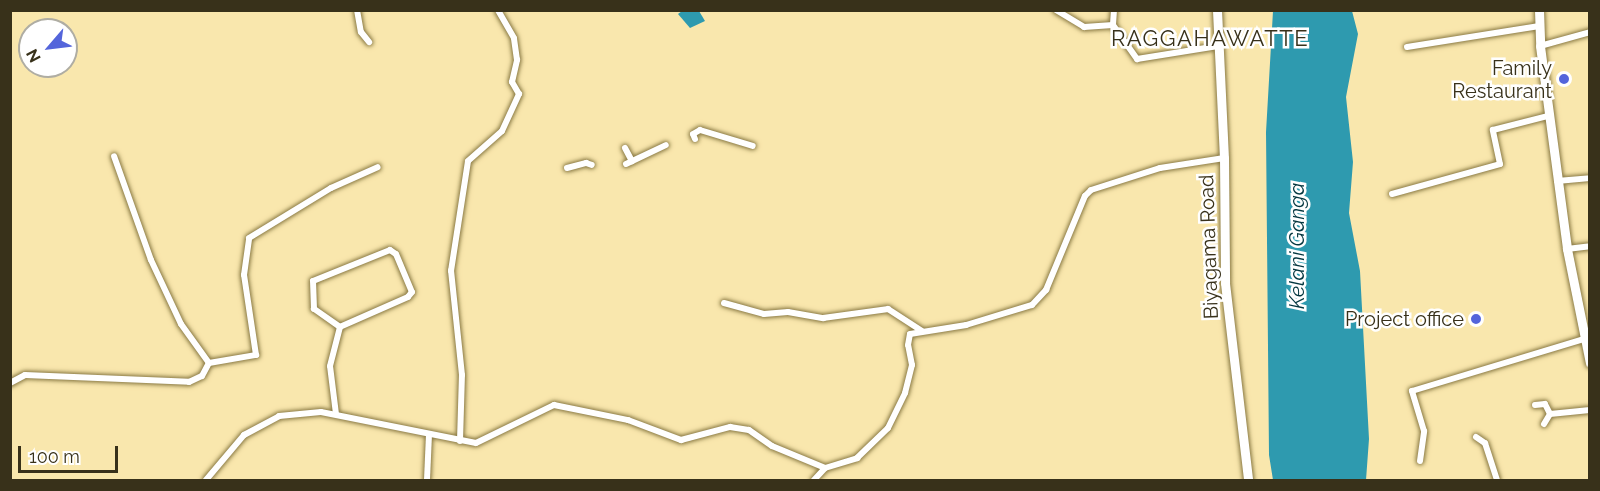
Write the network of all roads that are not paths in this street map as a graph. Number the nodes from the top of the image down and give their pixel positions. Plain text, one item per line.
1 (357, 10) edge
2 (498, 10) edge
3 (1056, 10) edge
4 (1114, 10) edge
5 (1217, 10) edge
6 (1539, 10) edge
7 (1113, 25) junction
8 (1539, 26) junction
9 (1590, 32) edge
10 (369, 42) dead end
11 (1218, 46) junction
12 (1540, 46) junction
13 (1407, 48) dead end
14 (1548, 116) junction
15 (695, 139) dead end
16 (666, 145) dead end
17 (753, 146) dead end
18 (625, 148) dead end
19 (114, 156) dead end
20 (1224, 158) junction
21 (592, 165) dead end
22 (378, 167) dead end
23 (567, 168) dead end
24 (1590, 178) edge
25 (1557, 182) junction
26 (1392, 194) dead end
27 (1590, 246) edge
28 (1567, 249) junction
29 (724, 303) dead end
30 (340, 327) junction
31 (922, 330) junction
32 (1584, 339) junction
33 (209, 363) junction
34 (1590, 363) edge
35 (10, 383) edge
36 (1535, 405) dead end
37 (1590, 410) edge
38 (336, 414) junction
39 (1550, 414) junction
40 (1544, 424) dead end
41 (429, 435) junction
42 (1476, 437) dead end
43 (460, 441) junction
44 (1420, 460) dead end
45 (825, 468) junction
46 (206, 480) edge
47 (427, 480) edge
48 (814, 480) edge
49 (1248, 480) edge
50 (1497, 480) edge

1 - 10 street
2 - 43 street
3 - 7 street
4 - 7 street
5 - 11 main road, Biyagama Road
6 - 8 main road
7 - 11 street
8 - 12 main road
8 - 13 street
9 - 12 street
11 - 20 main road, Biyagama Road
12 - 14 main road
14 - 25 main road
14 - 26 street
15 - 17 street
16 - 18 street
19 - 33 street
20 - 31 street
20 - 49 main road, Biyagama Road
21 - 23 street
22 - 33 street
24 - 25 street
25 - 28 main road
27 - 28 street
28 - 32 main road
29 - 31 street
30 - 30 street
30 - 38 street
31 - 45 street
32 - 34 main road
32 - 44 street
33 - 35 street
36 - 39 street
37 - 39 street
38 - 41 street
38 - 46 street
39 - 40 street
41 - 43 street
41 - 47 street
42 - 50 street
43 - 45 street
45 - 48 street

